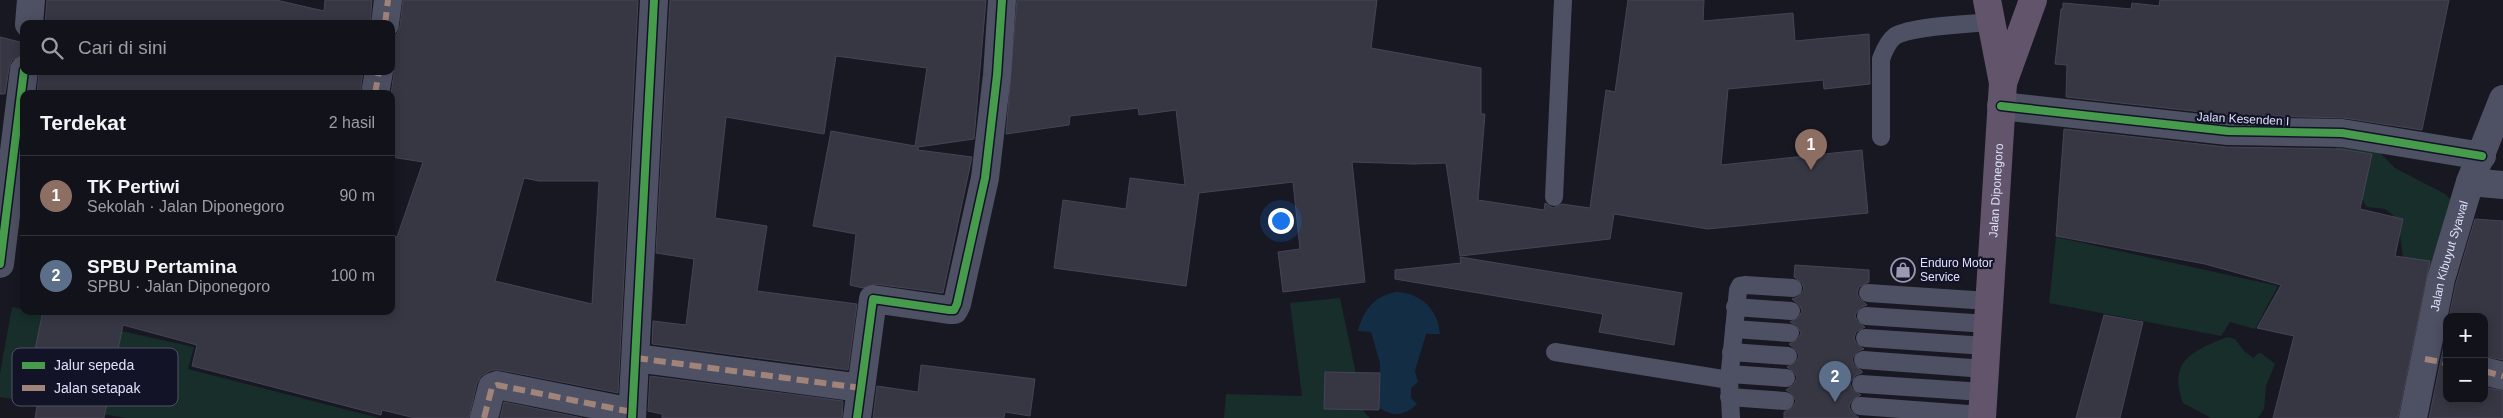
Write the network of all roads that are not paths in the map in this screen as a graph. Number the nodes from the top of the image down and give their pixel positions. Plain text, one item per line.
1 (31, 0) edge
2 (388, 0) edge
3 (654, 0) edge
4 (1002, 0) edge
5 (1564, 0) edge
6 (2033, 0) edge
7 (1989, 11) edge
8 (29, 20) edge
9 (386, 20) edge
10 (23, 75) edge
11 (378, 75) edge
12 (22, 90) edge
13 (376, 90) edge
14 (2002, 95) junction
15 (2503, 99) edge
16 (20, 102) edge
17 (1881, 138) dead end
18 (2482, 156) junction
19 (2470, 182) junction
20 (2503, 185) edge
21 (1554, 197) dead end
22 (0, 264) edge
23 (1793, 288) dead end
24 (1868, 293) dead end
25 (1736, 307) junction
26 (1792, 311) dead end
27 (1866, 316) dead end
28 (1734, 329) junction
29 (1790, 333) dead end
30 (1865, 338) dead end
31 (1555, 352) dead end
32 (1731, 352) junction
33 (1788, 356) dead end
34 (636, 358) junction
35 (1863, 360) dead end
36 (2436, 361) edge
37 (1985, 366) edge
38 (2488, 371) edge
39 (2503, 376) edge
40 (1786, 378) dead end
41 (1729, 384) junction
42 (1861, 384) dead end
43 (861, 388) junction
44 (1785, 401) dead end
45 (1860, 406) dead end
46 (632, 415) edge
47 (484, 418) edge
48 (857, 418) edge
49 (1731, 418) edge
50 (2413, 418) edge

1 - 8 street
2 - 9 street
3 - 34 street
4 - 43 street
5 - 21 lane
6 - 14 highway
7 - 14 highway
7 - 17 lane
10 - 12 street
11 - 13 street
14 - 18 street, Jalan Kesenden I
14 - 37 highway, Jalan Diponegoro
15 - 18 street, Jalan Kibuyut Syawal
16 - 22 street
18 - 19 street, Jalan Kibuyut Syawal
19 - 20 street
19 - 36 street, Jalan Kibuyut Syawal
23 - 25 lane
24 - 37 lane
25 - 26 lane
25 - 28 lane
27 - 37 lane
28 - 29 lane
28 - 32 lane
30 - 37 lane
31 - 41 lane
32 - 33 lane
32 - 41 lane
34 - 43 street
34 - 46 street
35 - 37 lane
36 - 50 street, Jalan Kibuyut Syawal
37 - 42 lane
37 - 45 lane
38 - 39 street
40 - 41 lane
41 - 44 lane
41 - 49 lane
43 - 48 street
46 - 47 street

